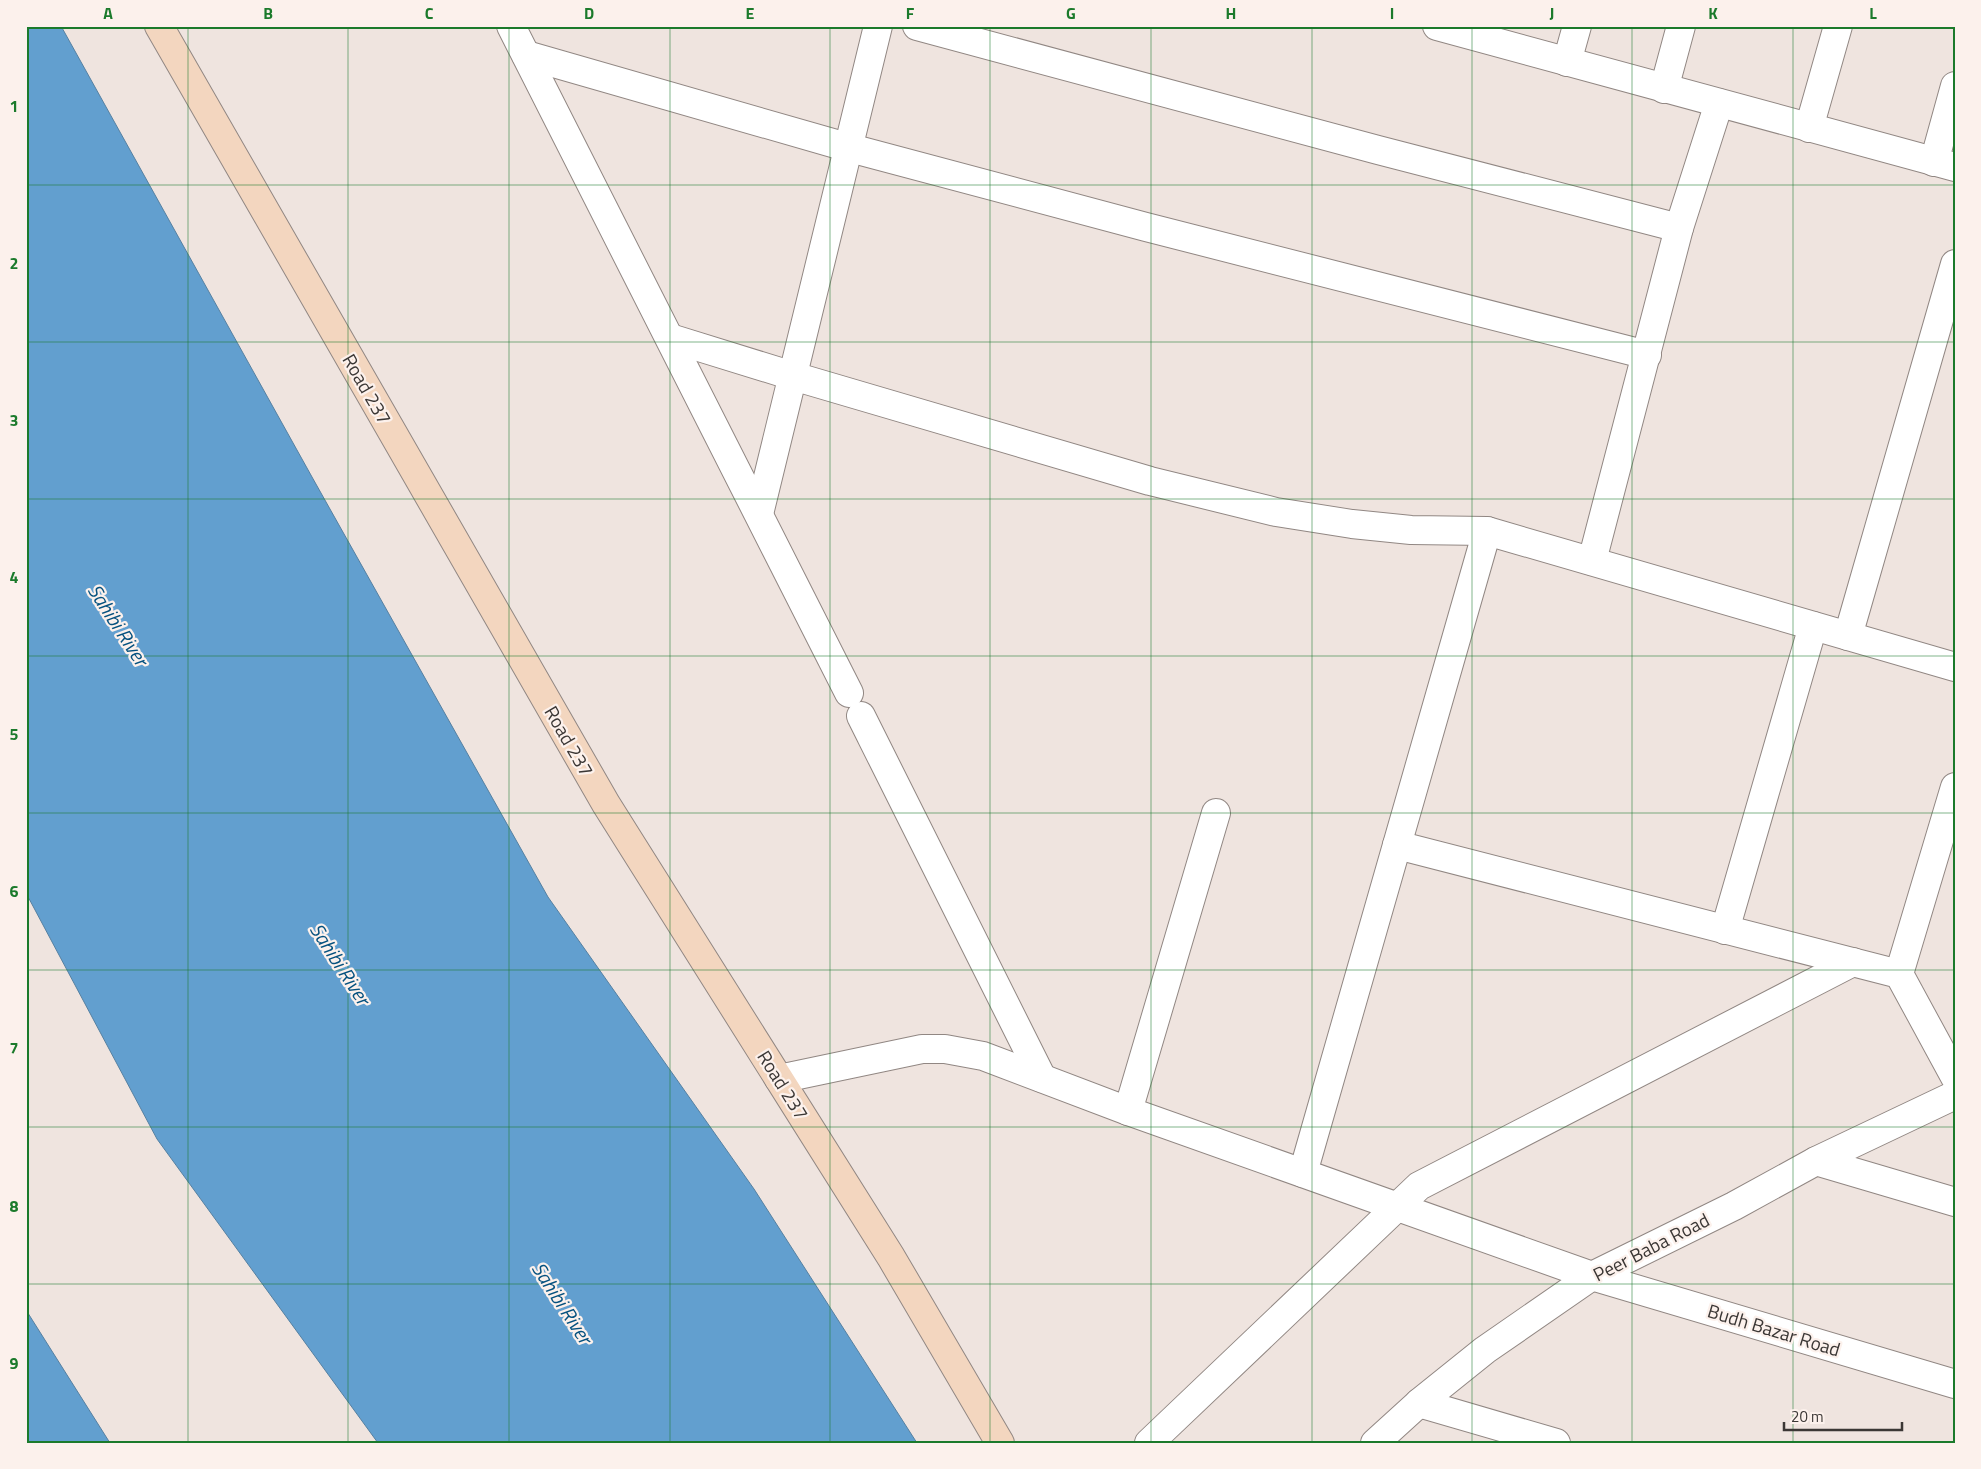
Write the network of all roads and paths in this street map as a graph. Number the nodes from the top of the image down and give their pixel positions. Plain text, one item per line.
1 (159, 26) edge
2 (511, 26) edge
3 (878, 26) edge
4 (917, 26) edge
5 (1437, 26) edge
6 (1577, 26) edge
7 (1681, 26) edge
8 (1838, 26) edge
9 (526, 55) junction
10 (1567, 62) junction
11 (1955, 86) edge
12 (1664, 89) junction
13 (1718, 103) junction
14 (1809, 128) junction
15 (850, 148) junction
16 (1944, 165) edge
17 (1680, 228) junction
18 (1955, 264) edge
19 (670, 338) junction
20 (1647, 355) junction
21 (793, 376) junction
22 (758, 514) junction
23 (1487, 531) junction
24 (1592, 561) junction
25 (1813, 626) junction
26 (1848, 636) junction
27 (1955, 667) edge
28 (1955, 787) edge
29 (1216, 813) dead end
30 (1397, 845) junction
31 (1725, 930) junction
32 (1853, 962) junction
33 (1899, 974) junction
34 (1955, 1077) edge
35 (1042, 1078) junction
36 (779, 1079) junction
37 (1955, 1095) edge
38 (1128, 1111) junction
39 (1816, 1160) junction
40 (1303, 1173) junction
41 (1955, 1202) edge
42 (1397, 1207) junction
43 (1592, 1276) junction
44 (1955, 1384) edge
45 (1418, 1403) junction
46 (1000, 1443) edge
47 (1149, 1443) edge
48 (1375, 1443) edge
49 (1556, 1443) edge

1 - 36 street, Road 237
2 - 9 street
3 - 15 street
4 - 17 street
5 - 10 street
6 - 10 street
7 - 12 street
8 - 14 street
9 - 15 street
9 - 19 street
10 - 12 street
11 - 16 street
12 - 13 street
13 - 14 street
13 - 17 street
14 - 16 street
15 - 20 street
15 - 21 street
17 - 20 street
18 - 26 street
19 - 21 street
19 - 22 street
20 - 24 street
21 - 22 street
21 - 23 street
22 - 35 street
23 - 24 street
23 - 30 street
24 - 25 street
25 - 26 street
25 - 31 street
26 - 27 street
28 - 33 street
29 - 38 street
30 - 31 street
30 - 40 street
31 - 32 street
32 - 33 street
32 - 42 street
33 - 34 street
35 - 36 street, Budh Bazar Road
35 - 38 street, Budh Bazar Road
36 - 46 street, Road 237
37 - 39 street, Peer Baba Road
38 - 40 street, Budh Bazar Road
39 - 41 street
39 - 43 street, Peer Baba Road
40 - 42 street, Budh Bazar Road
42 - 43 street, Budh Bazar Road
42 - 47 street
43 - 44 street, Budh Bazar Road
43 - 45 street, Peer Baba Road
45 - 48 street, Peer Baba Road
45 - 49 street

